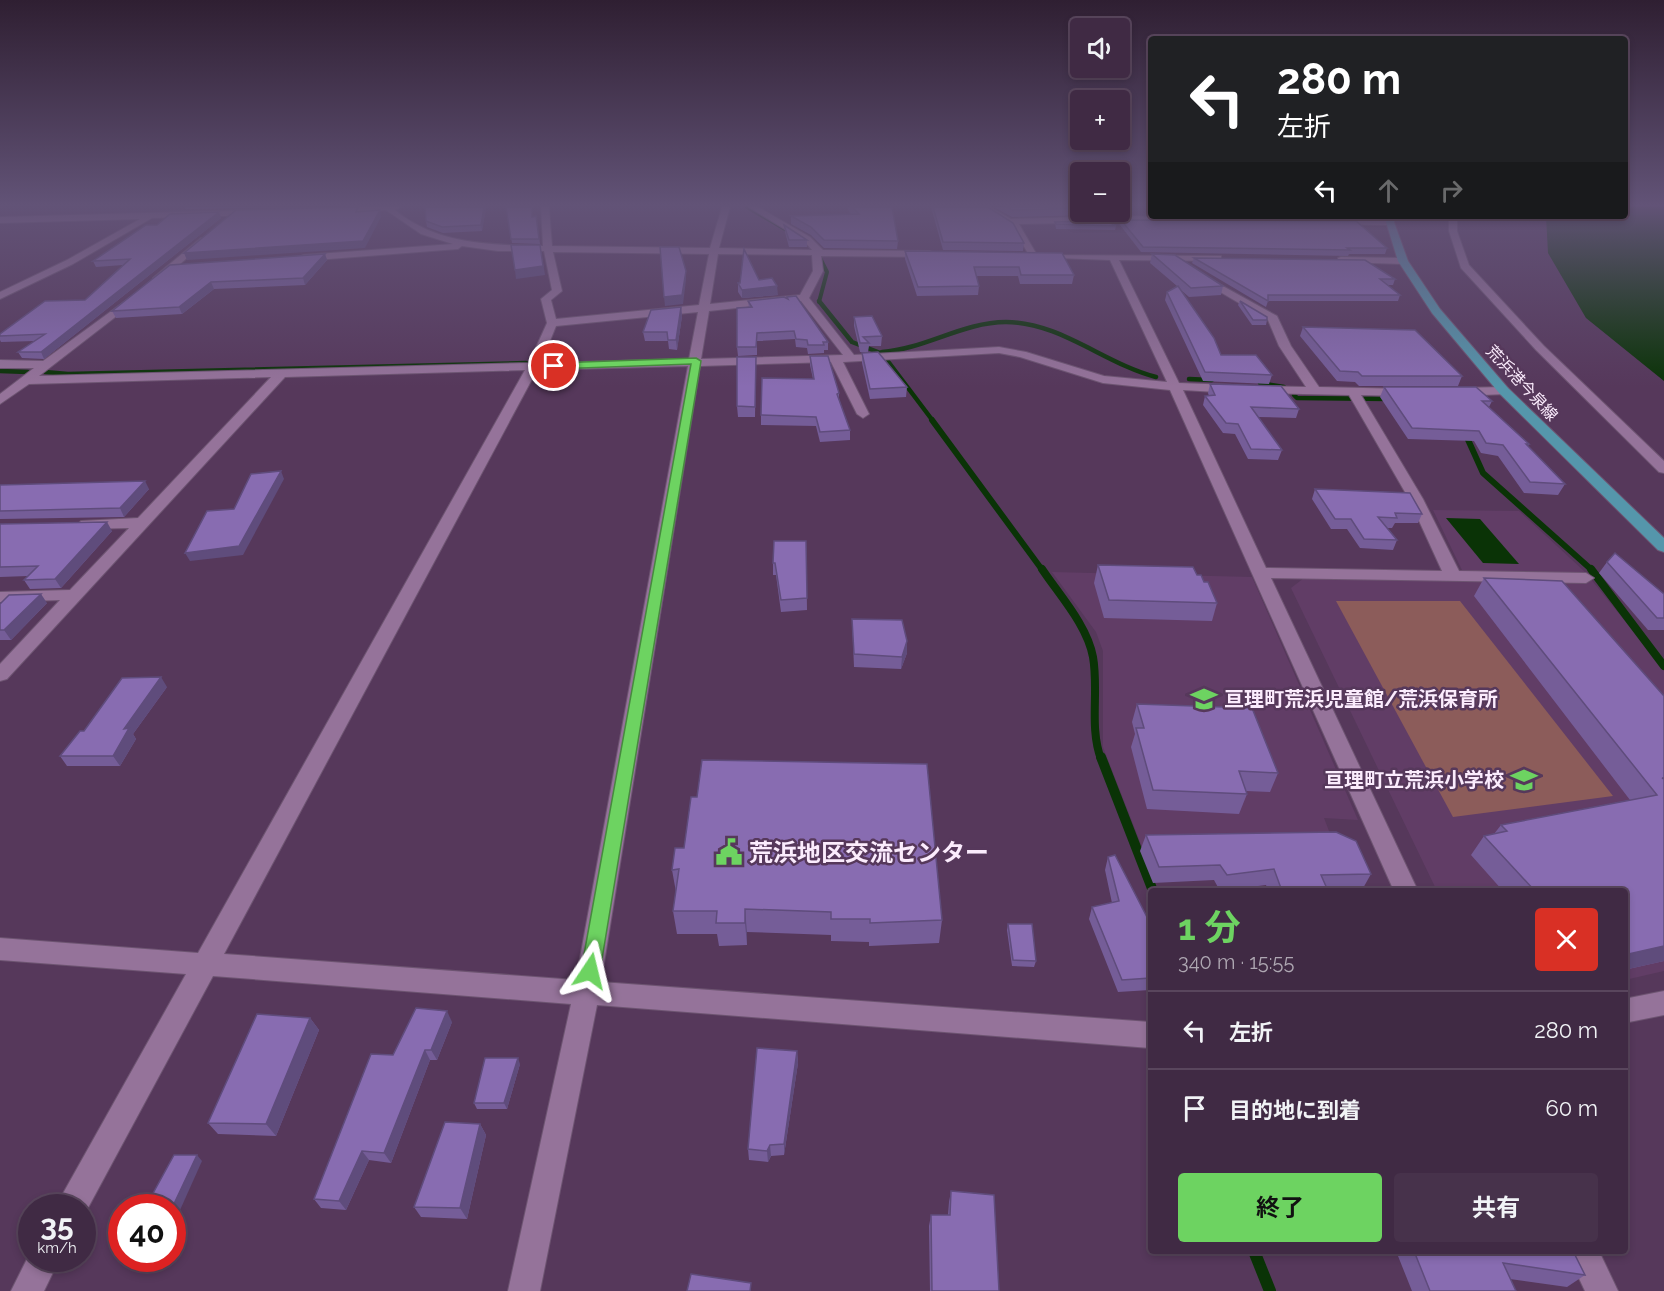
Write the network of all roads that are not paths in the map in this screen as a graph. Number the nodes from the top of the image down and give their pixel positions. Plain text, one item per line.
1 (59, 267) edge
2 (170, 267) edge
3 (550, 267) edge
4 (712, 267) edge
5 (819, 267) edge
6 (1118, 267) edge
7 (1188, 267) edge
8 (1407, 267) edge
9 (1465, 267) edge
10 (0, 296) edge
11 (804, 298) junction
12 (705, 308) junction
13 (552, 323) junction
14 (850, 357) junction
15 (835, 358) junction
16 (696, 361) junction
17 (0, 364) edge
18 (48, 365) junction
19 (533, 367) junction
20 (282, 373) junction
21 (28, 380) junction
22 (1174, 386) junction
23 (1504, 391) junction
24 (1316, 392) junction
25 (1422, 392) edge
26 (1446, 392) edge
27 (1355, 396) junction
28 (0, 400) edge
29 (863, 414) dead end
30 (1664, 469) edge
31 (142, 523) junction
32 (71, 524) edge
33 (1664, 548) edge
34 (1260, 573) junction
35 (1452, 576) junction
36 (1586, 578) dead end
37 (74, 596) junction
38 (0, 597) edge
39 (0, 675) edge
40 (1405, 888) edge
41 (0, 949) edge
42 (204, 966) junction
43 (586, 994) junction
44 (1664, 1003) edge
45 (1628, 1010) edge
46 (1148, 1035) edge
47 (80, 1194) edge
48 (1584, 1254) edge
49 (37, 1272) edge
50 (27, 1291) edge
51 (524, 1291) edge
52 (1602, 1291) edge

1 - 10 street
2 - 18 street
3 - 13 street
4 - 12 street
5 - 11 street
6 - 22 street
7 - 24 street
8 - 23 main road, 荒浜港今泉線
9 - 30 street
11 - 12 street
11 - 14 street
12 - 13 street
12 - 16 street
13 - 19 street
14 - 15 street
14 - 22 street
15 - 16 street
15 - 29 street
16 - 19 street
16 - 43 street
17 - 18 street
18 - 21 street
19 - 20 street
19 - 42 street
20 - 21 street
20 - 31 street
21 - 28 street
22 - 24 street
22 - 34 street
23 - 26 street
23 - 33 main road, 荒浜港今泉線
24 - 27 street
25 - 27 street
27 - 35 street
31 - 32 street
31 - 37 street
34 - 35 street
34 - 40 street
35 - 36 street
37 - 38 street
37 - 39 street
41 - 42 street
42 - 43 street
42 - 47 street
43 - 46 street
43 - 51 street
44 - 45 street
48 - 52 street
49 - 50 street

